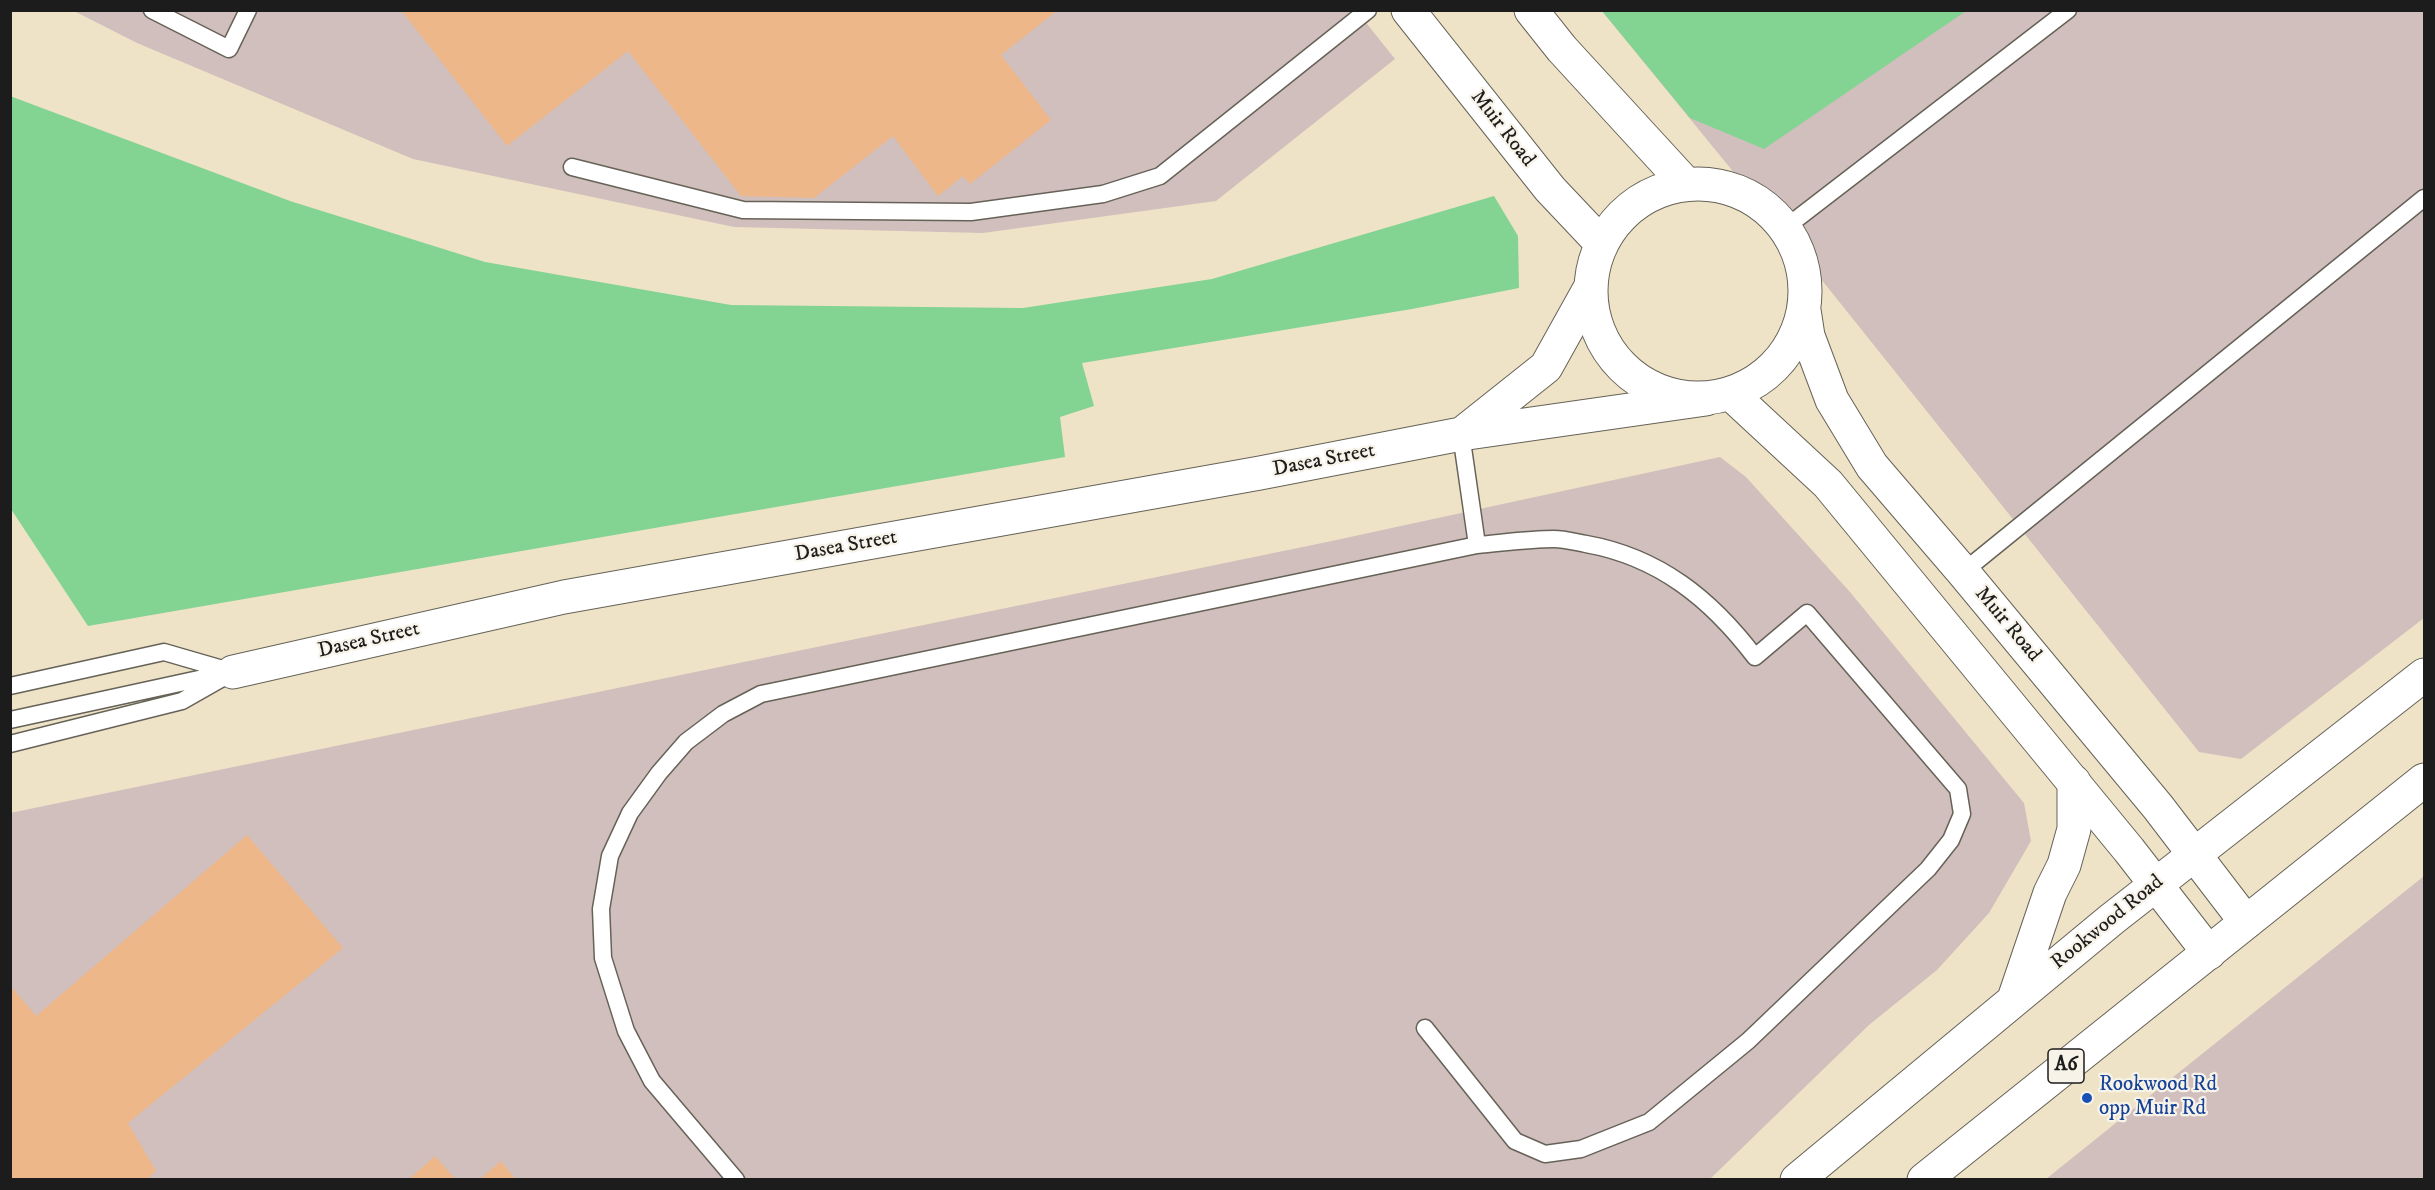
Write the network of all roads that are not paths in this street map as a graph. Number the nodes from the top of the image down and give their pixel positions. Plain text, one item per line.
1 (152, 10) edge
2 (248, 10) edge
3 (1368, 10) edge
4 (1408, 10) edge
5 (1532, 10) edge
6 (2068, 10) edge
7 (572, 167) dead end
8 (1686, 184) junction
9 (2424, 198) edge
10 (1785, 228) junction
11 (1601, 243) junction
12 (1590, 288) junction
13 (1804, 310) junction
14 (1718, 397) junction
15 (1461, 434) junction
16 (1477, 545) junction
17 (1963, 572) junction
18 (233, 672) junction
19 (2424, 675) edge
20 (10, 686) edge
21 (10, 720) edge
22 (10, 744) edge
23 (2424, 780) edge
24 (2074, 782) junction
25 (2194, 854) junction
26 (2157, 884) junction
27 (2246, 922) junction
28 (2209, 953) junction
29 (2014, 999) junction
30 (1425, 1028) dead end
31 (736, 1179) edge
32 (1797, 1179) edge
33 (1924, 1179) edge

1 - 2 lane
3 - 7 lane
4 - 11 main road, Muir Road
5 - 8 main road
6 - 10 lane
8 - 10 main road
8 - 11 main road
9 - 17 lane
10 - 13 main road
11 - 12 main road
12 - 14 main road
12 - 15 main road, Dasea Street
13 - 14 main road
13 - 17 main road, Muir Road
14 - 15 main road, Dasea Street
14 - 24 main road
15 - 16 lane
15 - 18 main road, Dasea Street
16 - 30 lane
16 - 31 lane
17 - 25 main road, Muir Road
18 - 20 lane
18 - 21 lane
18 - 22 lane
19 - 25 main road, Rookwood Road
23 - 27 main road, A6
24 - 26 main road
24 - 29 main road
25 - 26 main road, Rookwood Road
25 - 27 main road, Muir Road
26 - 28 main road
26 - 29 main road, Rookwood Road
27 - 28 main road, A6
28 - 33 main road, A6
29 - 32 main road, Rookwood Road

